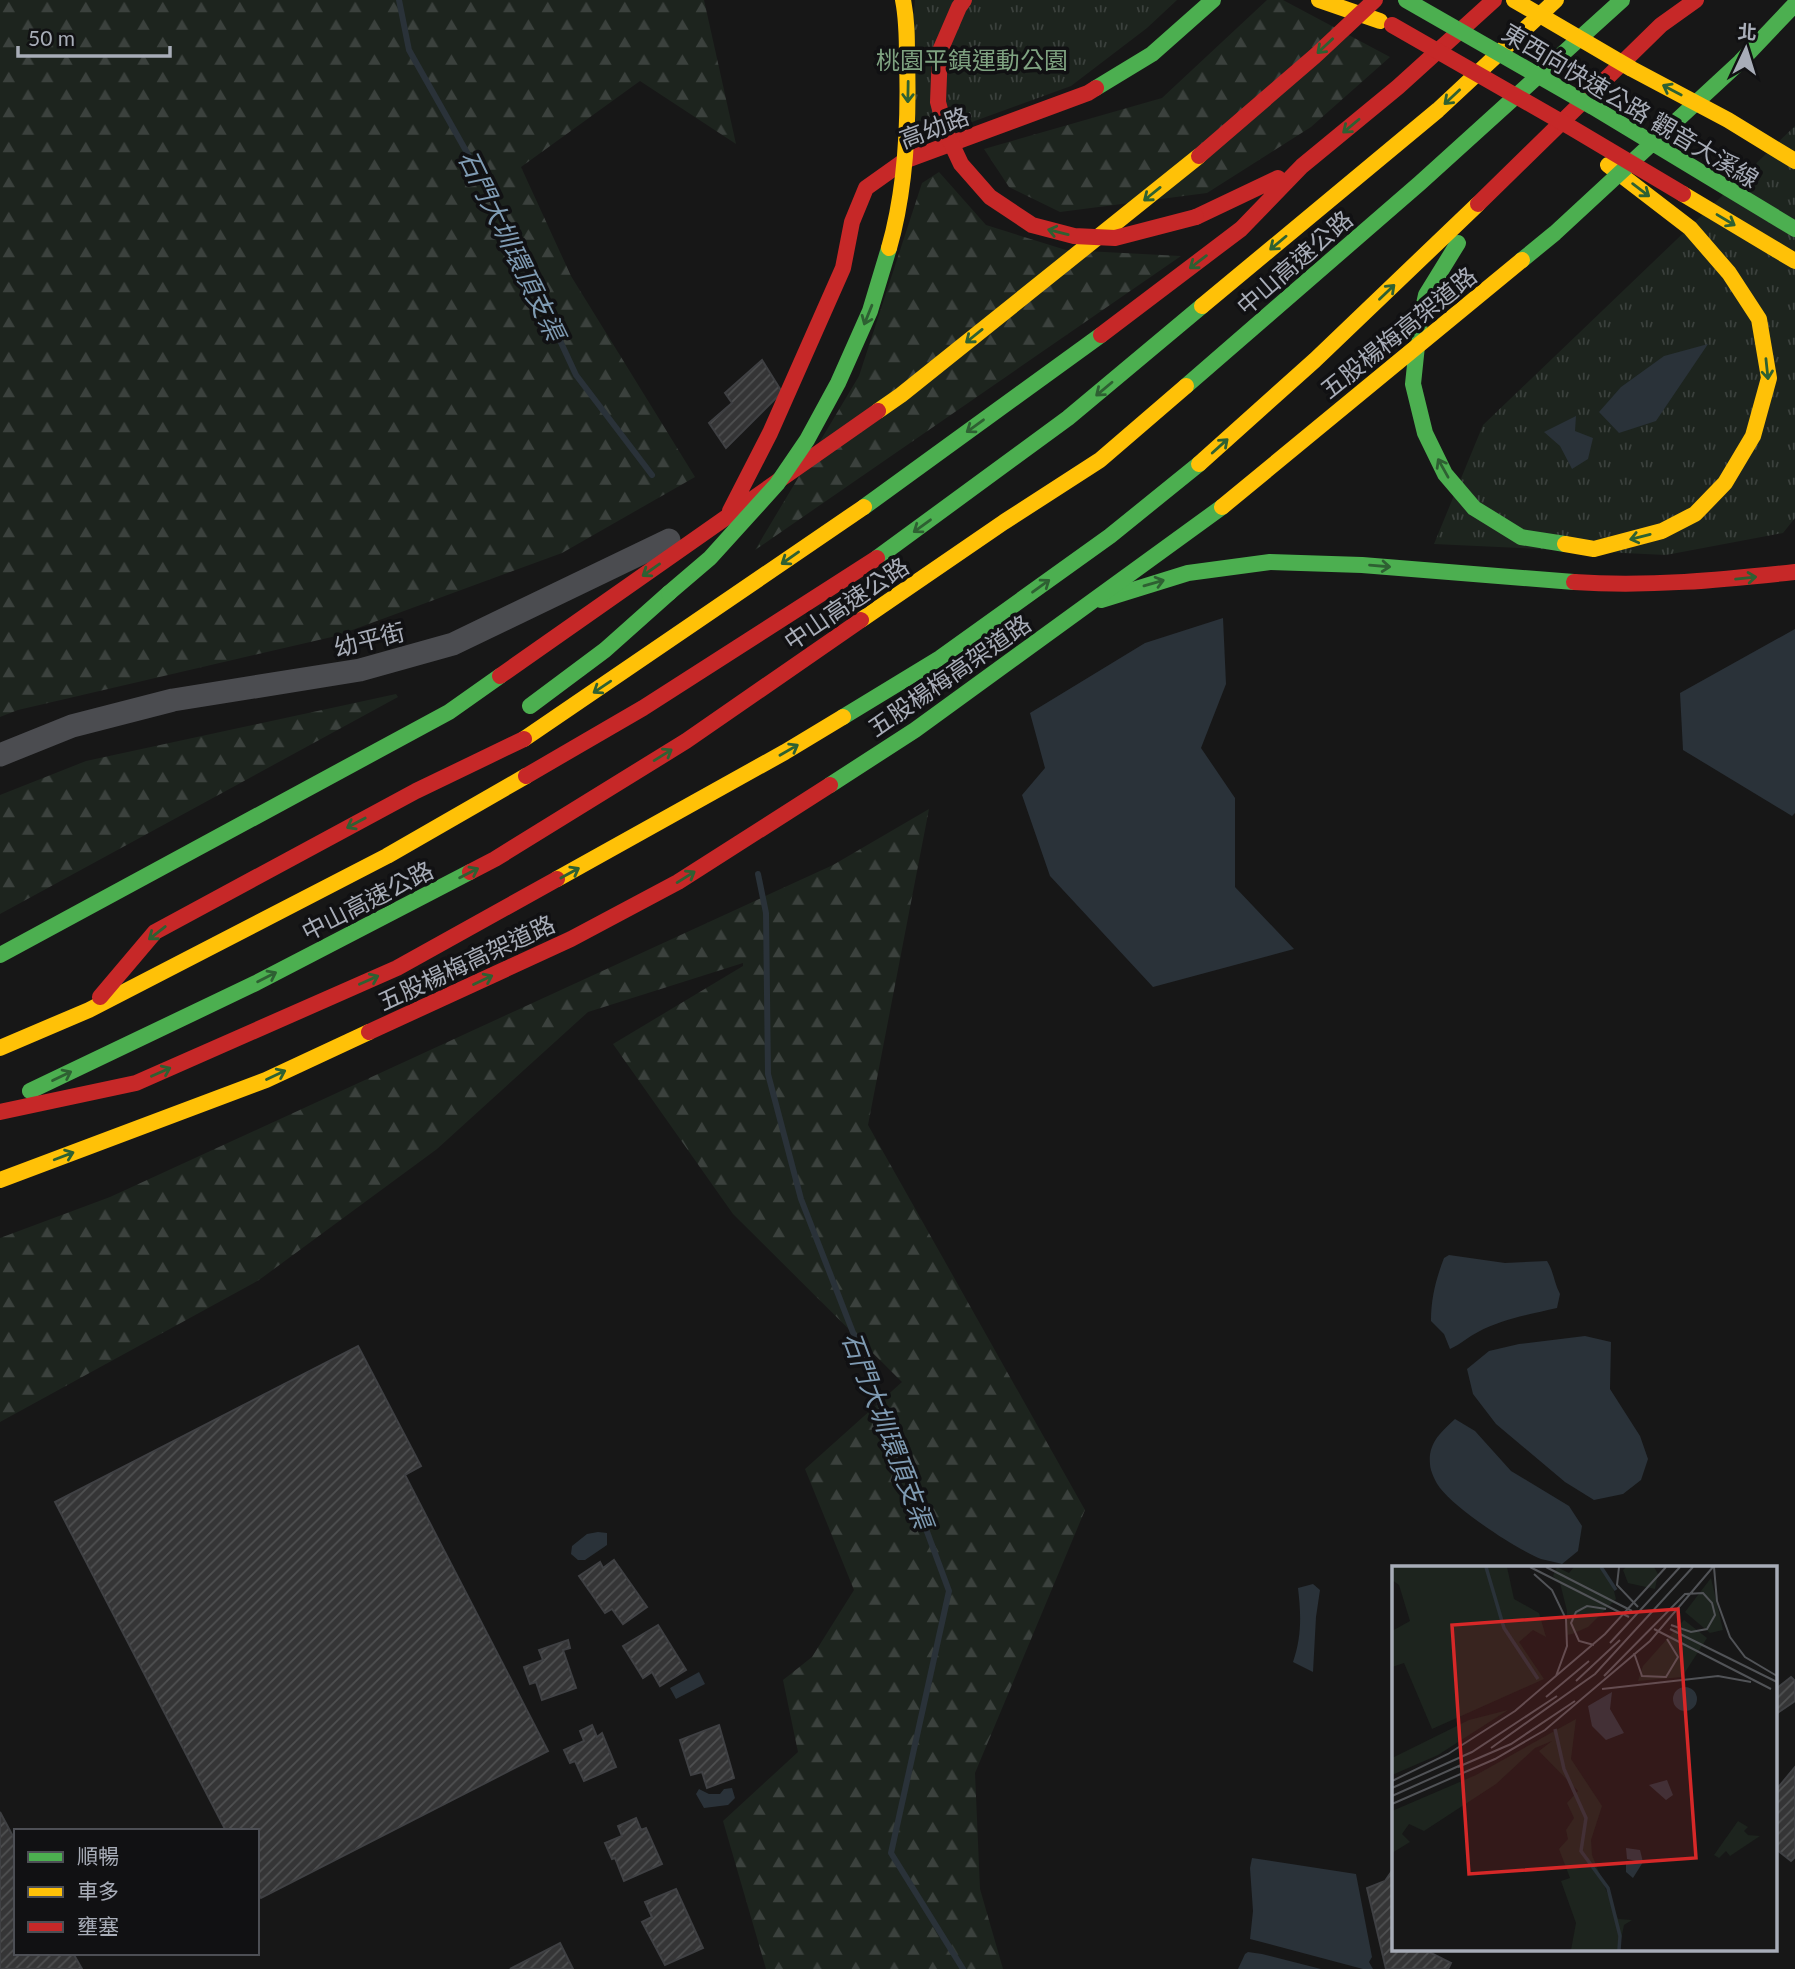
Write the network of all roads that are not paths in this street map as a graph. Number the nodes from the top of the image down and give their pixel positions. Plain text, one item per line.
1 (902, 0) edge
2 (964, 0) edge
3 (1213, 0) edge
4 (1319, 0) edge
5 (1350, 0) edge
6 (1375, 0) edge
7 (1406, 0) edge
8 (1494, 0) edge
9 (1556, 0) edge
10 (1622, 0) edge
11 (1696, 0) edge
12 (1795, 1) edge
13 (1519, 2) edge
14 (1468, 7) dead end
15 (1392, 25) junction
16 (1611, 90) dead end
17 (1657, 117) dead end
18 (1728, 120) junction
19 (1572, 128) junction
20 (1680, 130) dead end
21 (1788, 138) dead end
22 (1795, 161) edge
23 (1302, 166) junction
24 (1517, 167) junction
25 (1795, 229) edge
26 (1795, 261) edge
27 (730, 511) joint
28 (1795, 556) edge
29 (1795, 572) edge
30 (1604, 584) junction
31 (1009, 642) dead end
32 (516, 716) dead end
33 (482, 741) dead end
34 (815, 752) dead end
35 (0, 755) edge
36 (416, 791) junction
37 (644, 832) junction
38 (0, 955) edge
39 (89, 1010) junction
40 (0, 1048) edge
41 (0, 1105) edge
42 (0, 1112) edge
43 (0, 1180) edge

1 -> 32 main road, bridge
23 -> 2 main road, bridge
3 - 27 main road, 高幼路
4 - 15 main road
5 - 15 main road
6 -> 38 main road, bridge
7 - 25 main road, 東西向快速公路 觀音大溪線, bridge
8 -> 23 main road
9 -> 39 main road, 中山高速公路
41 -> 10 main road, 中山高速公路
11 - 24 main road
43 -> 12 main road, 五股楊梅高架道路, bridge
18 -> 13 main road, bridge
14 - 16 main road, 東西向快速公路 觀音大溪線
15 - 19 main road, bridge
17 - 20 main road, 東西向快速公路 觀音大溪線
18 - 21 main road, bridge
18 - 22 main road, bridge
19 -> 24 main road, bridge
19 -> 26 main road, bridge
23 -> 36 main road
37 -> 24 main road
27 - 35 street, 幼平街
28 - 30 main road
30 -> 29 main road
31 -> 30 main road, bridge
33 - 36 main road
34 - 37 main road
36 -> 39 main road
42 -> 37 main road
39 - 40 main road, 中山高速公路

